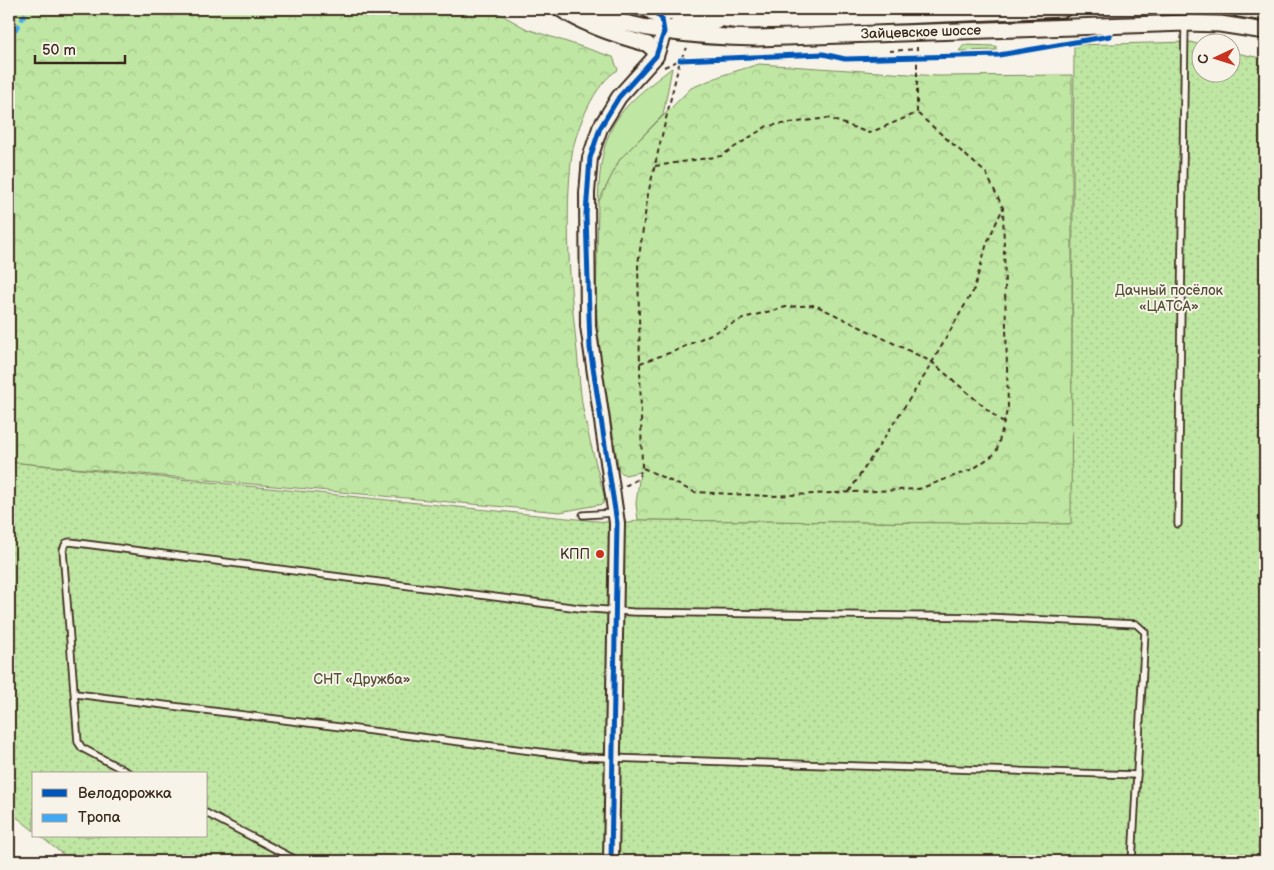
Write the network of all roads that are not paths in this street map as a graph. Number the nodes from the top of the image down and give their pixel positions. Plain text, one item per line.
1 (560, 9) edge
2 (580, 9) edge
3 (646, 9) edge
4 (652, 9) edge
5 (1063, 9) edge
6 (1239, 9) edge
7 (1265, 12) edge
8 (740, 21) junction
9 (1185, 23) junction
10 (1265, 31) edge
11 (664, 32) junction
12 (656, 56) junction
13 (617, 513) junction
14 (583, 515) dead end
15 (1178, 524) dead end
16 (615, 610) junction
17 (76, 694) junction
18 (612, 757) junction
19 (127, 772) edge
20 (1137, 775) junction
21 (208, 814) edge
22 (298, 861) edge
23 (611, 861) edge
24 (1132, 861) edge

1 - 12 street
2 - 11 main road, Зайцевское шоссе
3 - 11 street
4 - 8 main road, Зайцевское шоссе
5 - 8 main road, Зайцевское шоссе
6 - 7 main road
8 - 11 street
9 - 10 main road, Зайцевское шоссе
9 - 11 main road, Зайцевское шоссе
9 - 15 lane
11 - 12 street
12 - 13 street
13 - 14 lane
13 - 16 street
16 - 17 lane
16 - 18 street
16 - 20 lane
17 - 18 lane
17 - 19 lane
18 - 20 lane
18 - 23 street
20 - 24 lane
21 - 22 lane

